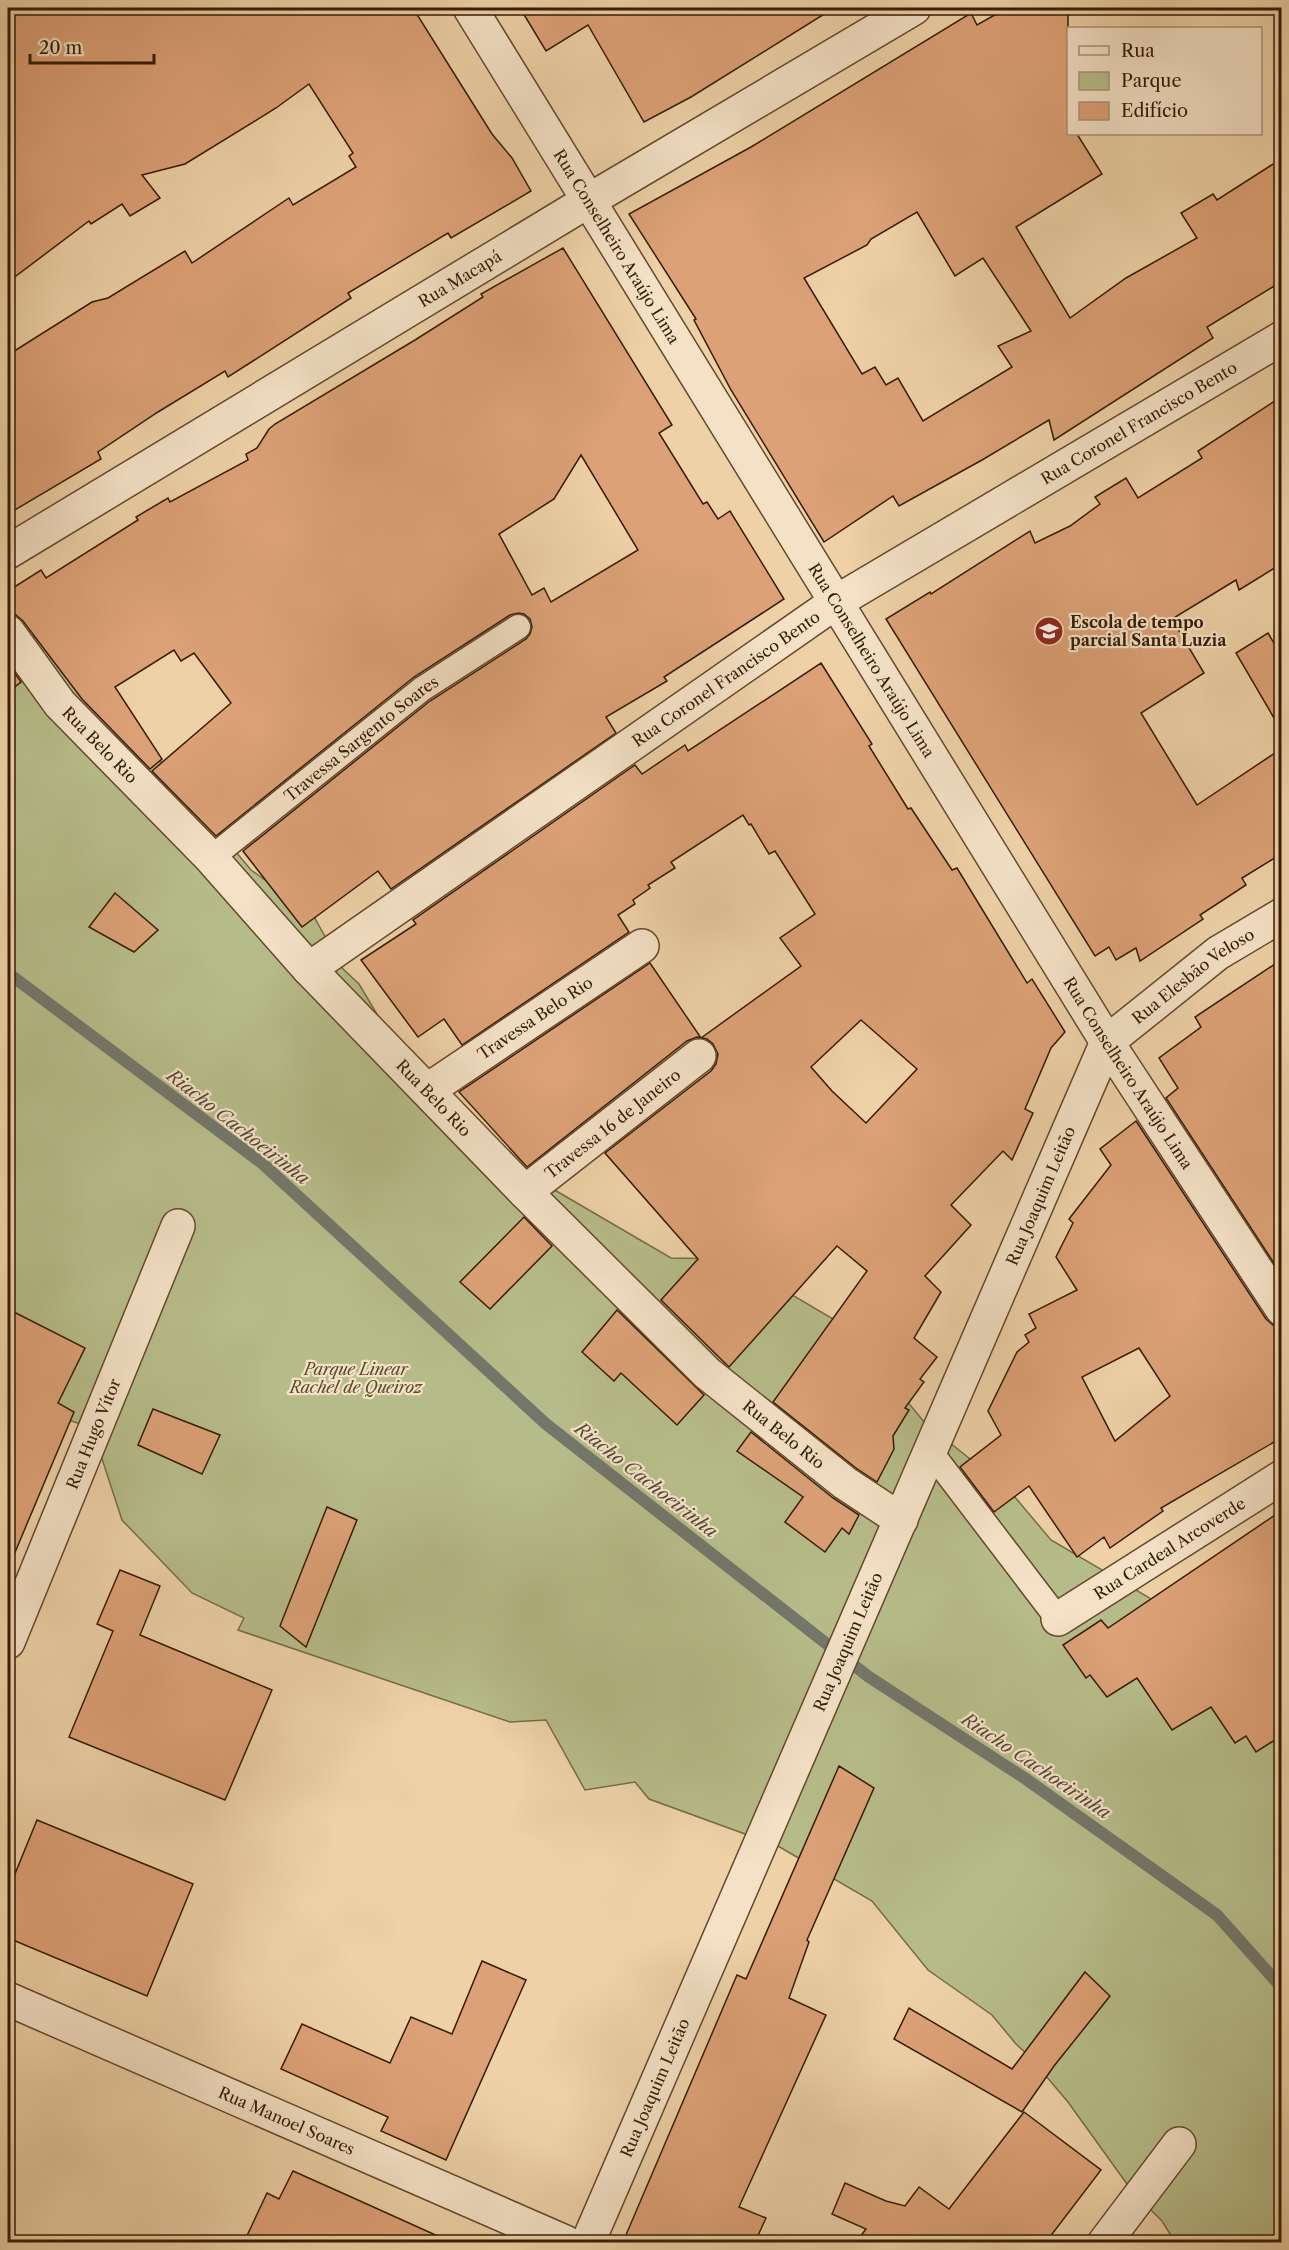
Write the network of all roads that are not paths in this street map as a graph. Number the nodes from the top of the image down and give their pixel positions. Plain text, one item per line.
1 (470, 8) edge
2 (914, 8) edge
3 (588, 201) junction
4 (1281, 338) edge
5 (8, 552) edge
6 (836, 602) junction
7 (518, 627) dead end
8 (8, 632) edge
9 (211, 858) junction
10 (1281, 915) edge
11 (642, 946) dead end
12 (309, 969) junction
13 (1107, 1042) junction
14 (699, 1056) dead end
15 (428, 1090) junction
16 (525, 1192) junction
17 (178, 1226) dead end
18 (1281, 1309) edge
19 (930, 1452) junction
20 (1281, 1477) edge
21 (902, 1520) junction
22 (20, 1575) edge
23 (1058, 1619) joint
24 (8, 1642) edge
25 (8, 1999) edge
26 (1179, 2144) dead end
27 (565, 2242) edge
28 (588, 2242) edge
29 (1104, 2242) edge

1 - 3 street, Rua Conselheiro Araújo Lima
2 - 3 street, Rua Macapá
3 - 5 street, Rua Macapá
3 - 6 street, Rua Conselheiro Araújo Lima
4 - 6 street, Rua Coronel Francisco Bento
6 - 12 street, Rua Coronel Francisco Bento
6 - 13 street, Rua Conselheiro Araújo Lima
7 - 9 lane, Travessa Sargento Soares
8 - 9 street, Rua Belo Rio
9 - 12 street, Rua Belo Rio
10 - 13 street, Rua Elesbão Veloso
11 - 15 street, Travessa Belo Rio
12 - 15 street, Rua Belo Rio
13 - 18 street, Rua Conselheiro Araújo Lima
13 - 19 street, Rua Joaquim Leitão
14 - 16 street, Travessa 16 de Janeiro
15 - 16 street, Rua Belo Rio
16 - 21 street, Rua Belo Rio
17 - 22 street, Rua Hugo Vítor
19 - 21 street, Rua Joaquim Leitão
19 - 23 lane
20 - 23 street, Rua Cardeal Arcoverde
21 - 28 street, Rua Joaquim Leitão
22 - 24 street, Rua Hugo Vítor
25 - 27 street, Rua Manoel Soares
26 - 29 street

